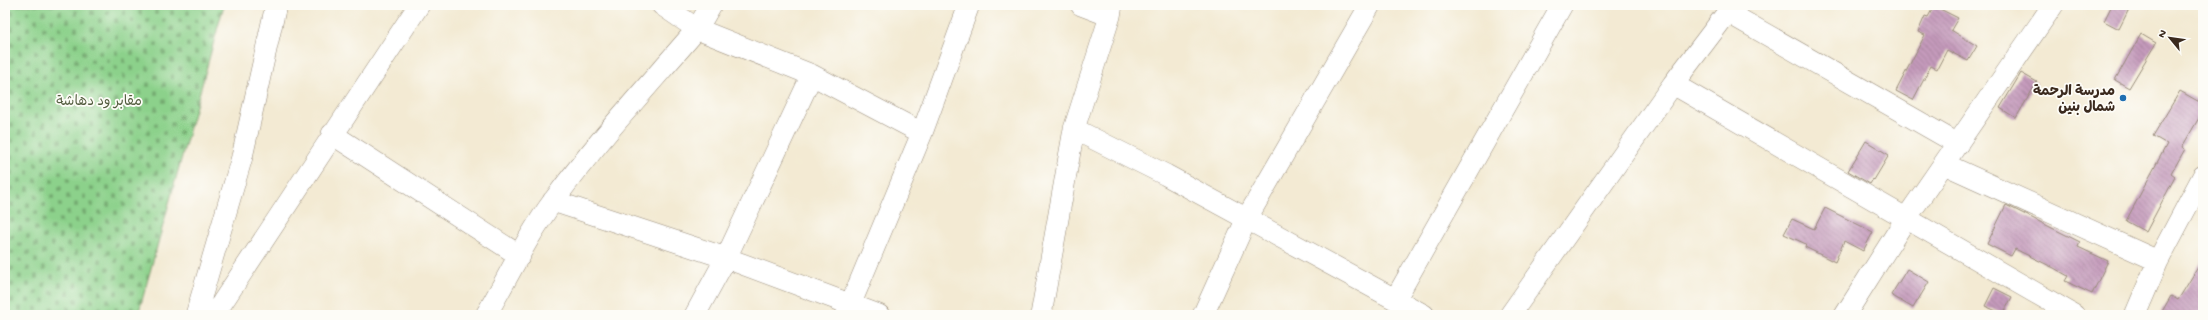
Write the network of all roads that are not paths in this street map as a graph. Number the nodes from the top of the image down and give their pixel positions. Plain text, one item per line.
1 (276, 5) edge
2 (419, 5) edge
3 (662, 5) edge
4 (711, 5) edge
5 (969, 5) edge
6 (1081, 5) edge
7 (1562, 5) edge
8 (2053, 5) edge
9 (1365, 7) edge
10 (1730, 9) edge
11 (1111, 11) edge
12 (696, 29) junction
13 (812, 75) junction
14 (1674, 84) junction
15 (1074, 129) junction
16 (922, 133) junction
17 (332, 134) junction
18 (1958, 144) junction
19 (1944, 164) junction
20 (2203, 176) edge
21 (553, 201) junction
22 (1908, 217) junction
23 (1247, 218) junction
24 (520, 256) junction
25 (726, 258) junction
26 (2158, 261) junction
27 (1396, 298) junction
28 (849, 310) edge
29 (196, 315) edge
30 (214, 315) edge
31 (486, 315) edge
32 (695, 315) edge
33 (879, 315) edge
34 (1041, 315) edge
35 (1203, 315) edge
36 (1424, 315) edge
37 (1510, 315) edge
38 (1844, 315) edge
39 (2074, 315) edge
40 (2135, 315) edge

1 - 29 street
2 - 17 street
3 - 12 street
4 - 12 street
5 - 16 street
6 - 11 street
7 - 27 street
8 - 18 street
9 - 23 street
10 - 14 street
10 - 18 street
11 - 15 street
12 - 13 street
12 - 21 street
13 - 16 street
13 - 25 street
14 - 22 street
14 - 37 street
15 - 23 street
15 - 34 street
16 - 28 street
17 - 24 street
17 - 30 street
18 - 19 street
19 - 22 street
19 - 26 street
20 - 26 street
21 - 24 street
21 - 25 street
22 - 38 street
22 - 39 street
23 - 27 street
23 - 35 street
24 - 31 street
25 - 28 street
25 - 32 street
26 - 40 street
27 - 36 street
28 - 33 street

